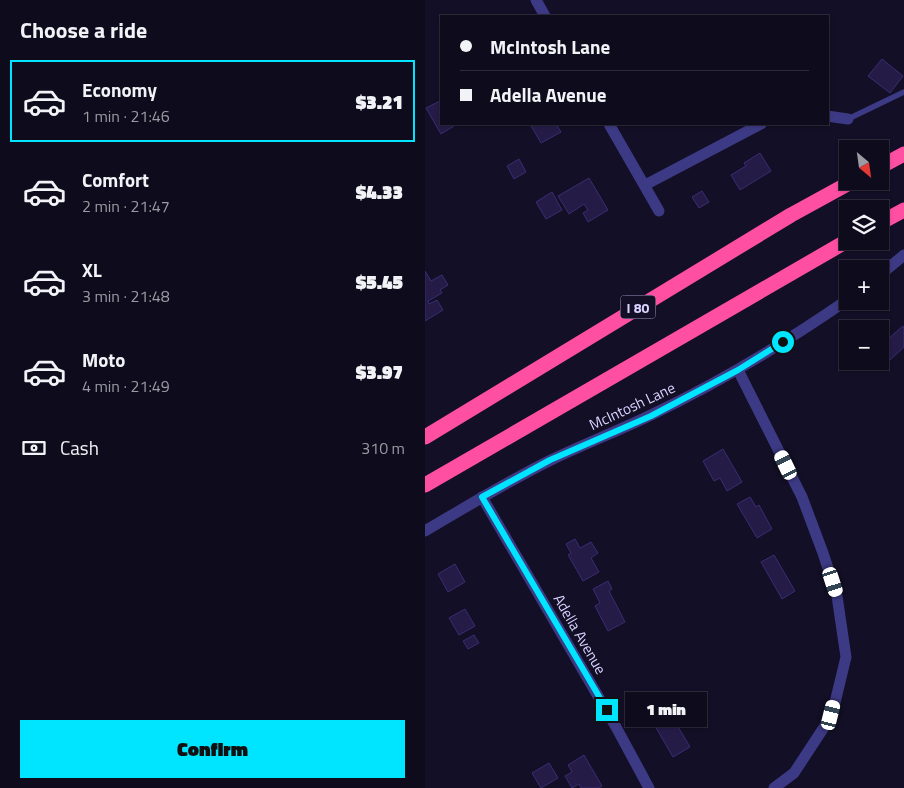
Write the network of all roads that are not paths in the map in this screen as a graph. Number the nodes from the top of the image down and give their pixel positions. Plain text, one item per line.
1 (535, 0) edge
2 (544, 15) edge
3 (904, 92) edge
4 (829, 116) edge
5 (848, 119) joint
6 (610, 125) edge
7 (759, 125) edge
8 (904, 154) edge
9 (889, 162) edge
10 (645, 185) junction
11 (839, 189) edge
12 (659, 210) dead end
13 (904, 210) edge
14 (889, 218) edge
15 (839, 246) edge
16 (904, 255) edge
17 (889, 268) edge
18 (839, 306) edge
19 (738, 370) junction
20 (425, 437) edge
21 (425, 485) edge
22 (482, 497) junction
23 (425, 531) edge
24 (649, 788) edge
25 (774, 788) edge

1 - 2 street
3 - 5 lane
4 - 5 street
6 - 10 street
7 - 10 street
8 - 9 highway
10 - 12 street
11 - 20 highway, I 80
13 - 14 highway
15 - 21 highway
16 - 17 street
18 - 19 street, McIntosh Lane
19 - 22 street, McIntosh Lane
19 - 25 street
22 - 23 street, McIntosh Lane
22 - 24 street, Adella Avenue

